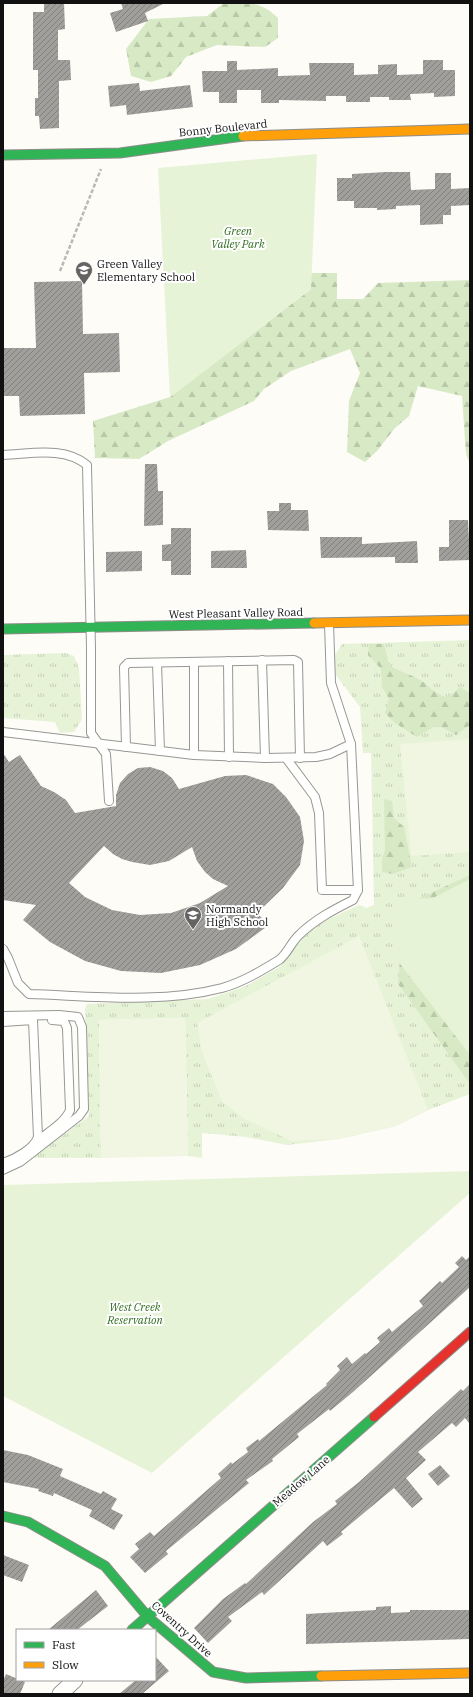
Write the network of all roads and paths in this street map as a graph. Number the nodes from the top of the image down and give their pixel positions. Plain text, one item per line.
1 (470, 129) edge
2 (105, 153) junction
3 (3, 155) edge
4 (60, 271) dead end
5 (3, 455) edge
6 (470, 620) edge
7 (329, 623) junction
8 (90, 628) junction
9 (3, 629) edge
10 (262, 660) junction
11 (228, 661) junction
12 (157, 662) junction
13 (194, 662) junction
14 (3, 732) edge
15 (98, 743) junction
16 (350, 744) junction
17 (126, 747) junction
18 (160, 751) junction
19 (194, 755) junction
20 (229, 756) junction
21 (265, 758) junction
22 (286, 758) junction
23 (300, 758) junction
24 (109, 801) dead end
25 (358, 890) junction
26 (3, 949) edge
27 (3, 1016) edge
28 (33, 1020) junction
29 (3, 1022) edge
30 (36, 1142) junction
31 (3, 1163) edge
32 (3, 1170) edge
33 (470, 1332) edge
34 (3, 1516) edge
35 (148, 1616) junction
36 (133, 1629) edge
37 (470, 1672) edge
38 (74, 1681) edge
39 (60, 1694) edge

1 - 2 street, Bonny Boulevard
2 - 3 street, Bonny Boulevard
2 - 4 path
5 - 8 lane
6 - 7 street, West Pleasant Valley Road
7 - 8 street, West Pleasant Valley Road
7 - 16 lane
8 - 9 street, West Pleasant Valley Road
8 - 15 lane
10 - 11 lane
10 - 21 lane
10 - 23 lane
11 - 13 lane
11 - 20 lane
12 - 13 lane
12 - 17 lane
12 - 18 lane
13 - 19 lane
14 - 15 lane
15 - 17 lane
15 - 24 lane
16 - 23 lane
16 - 25 lane
17 - 18 lane
18 - 19 lane
19 - 20 lane
20 - 21 lane
21 - 22 lane
22 - 23 lane
22 - 25 lane
25 - 26 lane
27 - 32 lane
28 - 29 lane
28 - 30 lane
28 - 30 lane
30 - 31 lane
33 - 35 street, Meadow Lane
34 - 35 street, Coventry Drive
35 - 36 street, Meadow Lane
35 - 37 street, Coventry Drive
38 - 39 street

